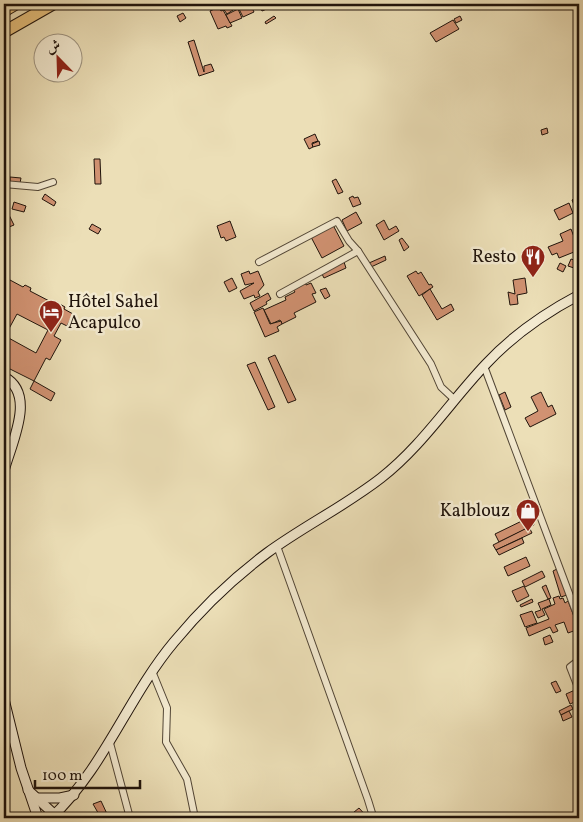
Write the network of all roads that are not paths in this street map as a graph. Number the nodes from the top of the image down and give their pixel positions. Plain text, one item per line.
1 (16, 4) edge
2 (53, 4) edge
3 (4, 11) edge
4 (4, 32) edge
5 (53, 182) dead end
6 (4, 184) edge
7 (358, 251) junction
8 (259, 262) dead end
9 (280, 294) dead end
10 (579, 295) edge
11 (484, 366) junction
12 (4, 378) edge
13 (456, 400) junction
14 (4, 471) edge
15 (277, 546) junction
16 (579, 620) edge
17 (579, 660) edge
18 (152, 671) junction
19 (579, 690) edge
20 (4, 699) edge
21 (110, 743) junction
22 (74, 795) junction
23 (36, 802) junction
24 (53, 817) edge
25 (34, 818) edge
26 (38, 818) edge
27 (130, 818) edge
28 (195, 818) edge
29 (371, 818) edge

1 - 3 highway
2 - 4 highway
5 - 6 street
7 - 8 street
7 - 9 street
7 - 13 street
10 - 11 main road
11 - 13 main road
11 - 16 street
12 - 14 main road
13 - 15 main road
15 - 18 main road
15 - 29 street
17 - 19 street
18 - 21 main road
18 - 28 street
20 - 23 main road
21 - 22 main road
21 - 27 street
22 - 23 main road
22 - 24 main road
23 - 24 main road
23 - 25 main road
23 - 26 main road

